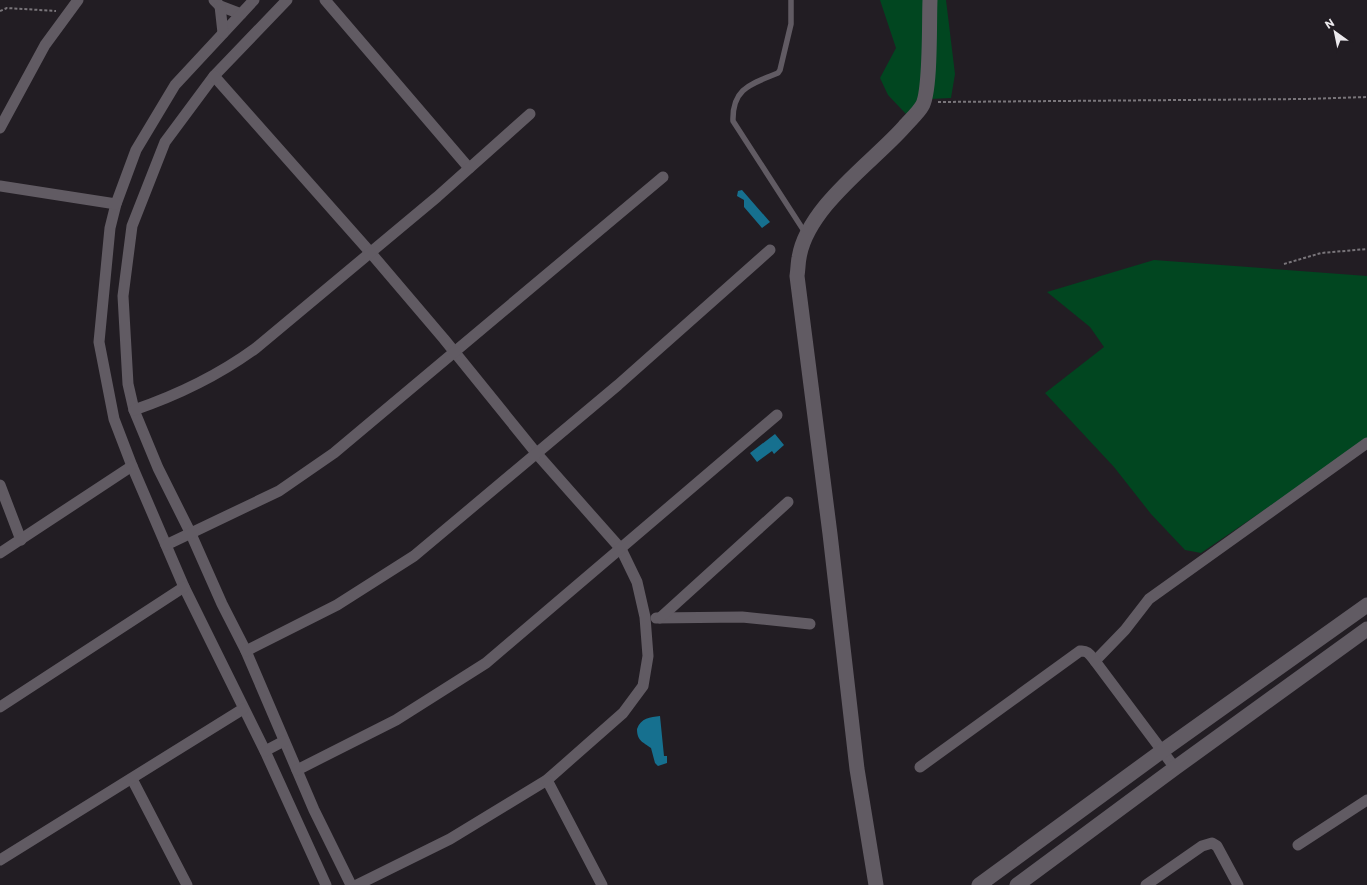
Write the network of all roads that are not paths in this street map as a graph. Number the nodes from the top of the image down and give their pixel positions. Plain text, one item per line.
1 (78, 0) edge
2 (254, 0) edge
3 (286, 0) edge
4 (325, 0) edge
5 (791, 0) edge
6 (930, 0) edge
7 (217, 3) edge
8 (241, 14) junction
9 (223, 33) junction
10 (214, 76) junction
11 (530, 114) dead end
12 (0, 128) edge
13 (469, 168) junction
14 (663, 177) dead end
15 (0, 186) edge
16 (116, 204) junction
17 (806, 235) junction
18 (770, 250) dead end
19 (370, 252) junction
20 (455, 352) junction
21 (134, 410) junction
22 (778, 415) dead end
23 (1367, 443) edge
24 (537, 454) junction
25 (132, 466) junction
26 (0, 485) edge
27 (788, 502) dead end
28 (191, 534) junction
29 (21, 540) junction
30 (166, 544) junction
31 (621, 549) junction
32 (0, 553) edge
33 (184, 587) junction
34 (1364, 613) edge
35 (645, 617) junction
36 (660, 618) junction
37 (810, 624) dead end
38 (1367, 629) edge
39 (246, 651) junction
40 (1095, 661) junction
41 (1233, 700) junction
42 (0, 707) edge
43 (243, 709) junction
44 (1245, 717) junction
45 (284, 740) junction
46 (1162, 750) junction
47 (265, 751) junction
48 (920, 767) dead end
49 (1175, 768) junction
50 (297, 770) junction
51 (132, 779) junction
52 (547, 780) junction
53 (1367, 800) edge
54 (1298, 845) dead end
55 (0, 860) edge
56 (1000, 871) junction
57 (187, 885) edge
58 (326, 885) edge
59 (351, 885) edge
60 (357, 885) edge
61 (602, 885) edge
62 (876, 885) edge
63 (979, 885) edge
64 (1011, 885) edge
65 (1017, 885) edge
66 (1146, 885) edge
67 (1238, 885) edge

1 - 12 street
2 - 8 street
3 - 10 street
4 - 13 street
5 - 17 lane
6 - 17 street
7 - 8 street
7 - 9 street
8 - 9 street
9 - 16 street
10 - 19 street
10 - 21 street
11 - 13 street
13 - 19 street
14 - 20 street
15 - 16 street
16 - 25 street
17 - 62 street
18 - 24 street
19 - 20 street
19 - 21 street
20 - 24 street
20 - 28 street
21 - 28 street
22 - 31 street
23 - 40 street
24 - 31 street
24 - 39 street
25 - 29 street
25 - 30 street
26 - 29 street
27 - 36 street
28 - 30 street
28 - 39 street
29 - 32 street
30 - 33 street
31 - 35 street
31 - 50 street
33 - 42 street
33 - 43 street
34 - 41 street
35 - 36 street
35 - 52 street
36 - 37 street
38 - 44 street
39 - 45 street
40 - 46 street
40 - 48 street
41 - 44 street
41 - 46 street
43 - 47 street
43 - 51 street
44 - 49 street
45 - 47 street
45 - 50 street
46 - 49 street
46 - 56 street
47 - 58 street
49 - 65 street
50 - 59 street
51 - 55 street
51 - 57 street
52 - 60 street
52 - 61 street
53 - 54 street
56 - 63 street
56 - 64 street
66 - 67 street

